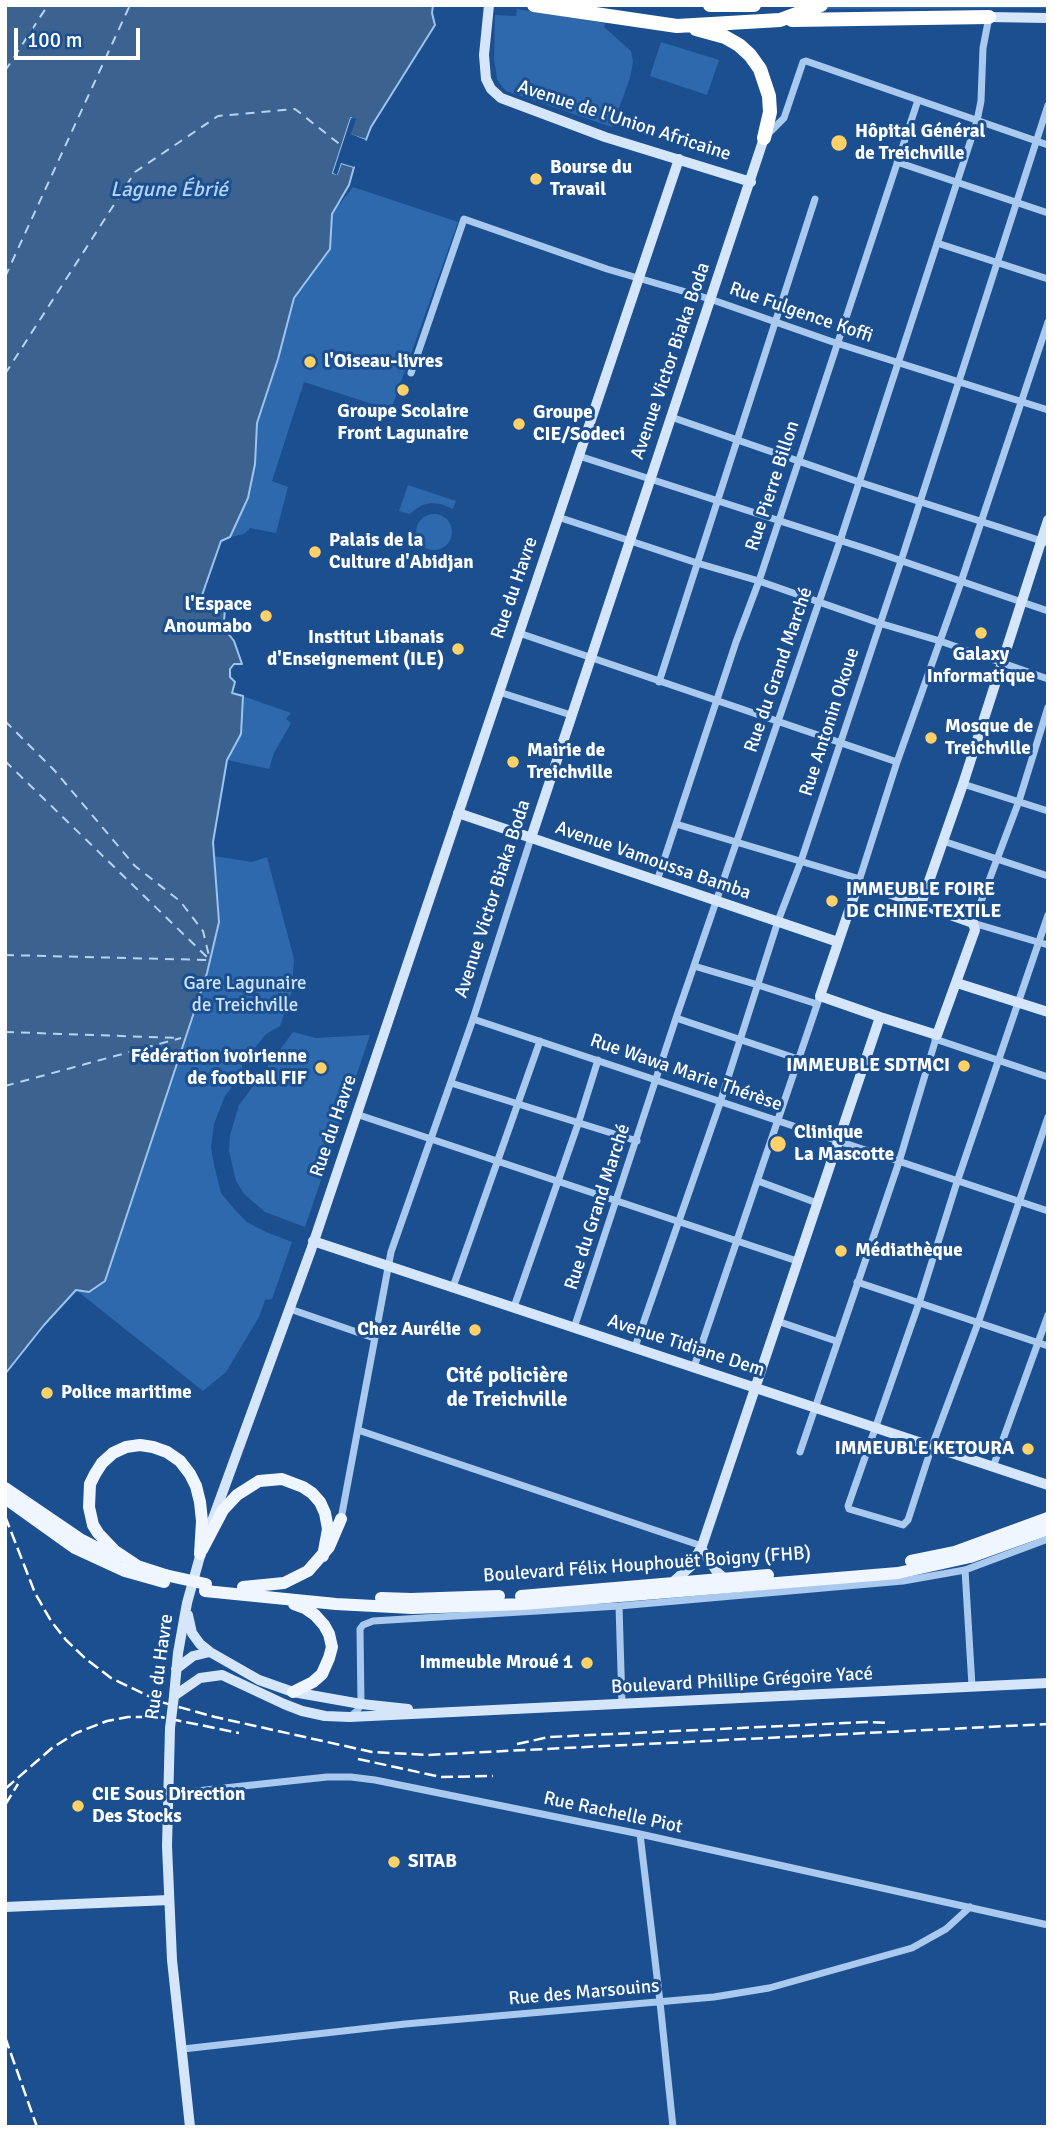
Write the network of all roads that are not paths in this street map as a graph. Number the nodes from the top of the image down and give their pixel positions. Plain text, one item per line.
1 (489, 5) edge
2 (534, 5) edge
3 (710, 5) edge
4 (754, 5) edge
5 (821, 5) edge
6 (989, 17) junction
7 (1048, 18) edge
8 (780, 20) junction
9 (677, 26) junction
10 (918, 100) junction
11 (1048, 105) edge
12 (977, 121) junction
13 (764, 138) junction
14 (1037, 142) junction
15 (1048, 145) edge
16 (679, 159) junction
17 (897, 162) junction
18 (751, 182) junction
19 (957, 182) junction
20 (815, 199) dead end
21 (1016, 203) junction
22 (1048, 213) edge
23 (937, 243) junction
24 (996, 263) junction
25 (639, 277) junction
26 (1048, 279) edge
27 (710, 299) junction
28 (1048, 322) edge
29 (776, 323) junction
30 (836, 342) junction
31 (898, 362) junction
32 (411, 373) dead end
33 (959, 381) junction
34 (1021, 402) junction
35 (1048, 410) edge
36 (671, 417) junction
37 (737, 440) junction
38 (579, 456) junction
39 (797, 460) junction
40 (650, 480) junction
41 (859, 482) junction
42 (919, 501) junction
43 (717, 502) junction
44 (558, 517) junction
45 (1048, 520) edge
46 (981, 521) junction
47 (778, 522) junction
48 (629, 540) junction
49 (840, 541) junction
50 (1044, 542) edge
51 (901, 561) junction
52 (697, 563) junction
53 (759, 581) junction
54 (961, 582) junction
55 (819, 601) junction
56 (1020, 601) junction
57 (1048, 611) edge
58 (879, 623) junction
59 (519, 633) junction
60 (940, 641) junction
61 (590, 657) junction
62 (1002, 662) junction
63 (1048, 679) edge
64 (659, 682) junction
65 (499, 692) junction
66 (718, 701) junction
67 (1048, 707) edge
68 (571, 715) junction
69 (779, 721) junction
70 (839, 741) junction
71 (897, 762) junction
72 (963, 784) junction
73 (1019, 801) junction
74 (1048, 811) edge
75 (458, 813) junction
76 (676, 824) junction
77 (531, 838) junction
78 (943, 841) junction
79 (736, 843) junction
80 (996, 859) junction
81 (801, 861) junction
82 (1048, 876) edge
83 (657, 881) junction
84 (859, 882) junction
85 (716, 901) junction
86 (920, 904) junction
87 (1048, 915) edge
88 (778, 921) junction
89 (973, 923) junction
90 (838, 942) junction
91 (1039, 942) junction
92 (1048, 945) edge
93 (694, 966) junction
94 (957, 984) junction
95 (758, 985) junction
96 (819, 1000) junction
97 (1018, 1002) junction
98 (1048, 1012) edge
99 (880, 1017) junction
100 (676, 1018) junction
101 (472, 1019) junction
102 (936, 1037) junction
103 (740, 1040) junction
104 (540, 1041) junction
105 (799, 1059) junction
106 (598, 1060) junction
107 (998, 1060) junction
108 (1048, 1077) edge
109 (657, 1080) junction
110 (451, 1083) junction
111 (720, 1103) junction
112 (518, 1104) junction
113 (356, 1114) junction
114 (1048, 1117) edge
115 (778, 1120) junction
116 (578, 1124) junction
117 (431, 1140) junction
118 (637, 1141) junction
119 (837, 1142) junction
120 (499, 1162) junction
121 (899, 1163) junction
122 (558, 1181) junction
123 (758, 1181) junction
124 (957, 1182) junction
125 (618, 1200) junction
126 (1019, 1202) junction
127 (817, 1203) junction
128 (1048, 1211) edge
129 (679, 1220) junction
130 (738, 1240) junction
131 (313, 1241) junction
132 (797, 1261) junction
133 (388, 1266) junction
134 (857, 1282) junction
135 (453, 1287) junction
136 (919, 1303) junction
137 (514, 1307) junction
138 (290, 1309) junction
139 (1048, 1315) edge
140 (777, 1321) junction
141 (978, 1323) junction
142 (575, 1328) junction
143 (374, 1338) junction
144 (836, 1341) junction
145 (1038, 1343) junction
146 (1048, 1346) edge
147 (635, 1348) junction
148 (694, 1367) junction
149 (755, 1388) junction
150 (815, 1407) junction
151 (876, 1427) junction
152 (358, 1430) junction
153 (932, 1446) junction
154 (800, 1452) dead end
155 (993, 1466) junction
156 (1048, 1485) edge
157 (5, 1488) edge
158 (5, 1498) edge
159 (38, 1517) junction
160 (1048, 1518) edge
161 (341, 1519) joint
162 (1048, 1529) edge
163 (1048, 1539) edge
164 (702, 1547) junction
165 (200, 1553) junction
166 (323, 1556) junction
167 (139, 1567) junction
168 (926, 1567) junction
169 (965, 1570) junction
170 (944, 1574) junction
171 (164, 1578) junction
172 (724, 1578) junction
173 (673, 1582) junction
174 (243, 1587) junction
175 (206, 1588) junction
176 (280, 1600) junction
177 (187, 1603) junction
178 (457, 1606) junction
179 (619, 1606) junction
180 (480, 1615) junction
181 (210, 1652) junction
182 (176, 1669) junction
183 (1048, 1683) edge
184 (972, 1686) junction
185 (293, 1692) junction
186 (174, 1696) junction
187 (361, 1704) junction
188 (622, 1704) junction
189 (438, 1712) junction
190 (350, 1717) junction
191 (168, 1794) junction
192 (640, 1834) junction
193 (169, 1900) junction
194 (5, 1907) edge
195 (970, 1907) junction
196 (1048, 1925) edge
197 (660, 2002) junction
198 (183, 2049) junction
199 (190, 2127) edge
200 (673, 2127) edge

1 - 16 street, Avenue de l'Union Africaine
2 - 9 highway
3 - 4 highway
5 - 8 highway
6 - 7 street
6 - 8 highway
6 - 12 street, Rue du Grand Marché
8 - 9 highway
9 - 13 highway
10 - 12 street
10 - 13 street
10 - 17 street, Rue Pierre Billon
11 - 14 street, Rue Antonin Okoue
12 - 14 street
12 - 19 street, Rue du Grand Marché
13 - 18 street, Avenue Victor Biaka Boda
14 - 15 street
14 - 21 street, Rue Antonin Okoue
16 - 18 street, Avenue de l'Union Africaine
16 - 25 street, Rue du Havre
17 - 19 street
17 - 30 street, Rue Pierre Billon
18 - 27 street, Avenue Victor Biaka Boda
19 - 21 street
19 - 23 street, Rue du Grand Marché
20 - 29 street
21 - 22 street
21 - 24 street, Rue Antonin Okoue
23 - 24 street
23 - 31 street, Rue du Grand Marché
24 - 26 street
24 - 33 street, Rue Antonin Okoue
25 - 27 street, Rue Fulgence Koffi
25 - 32 street, Rue Fulgence Koffi
25 - 38 street, Rue du Havre
27 - 29 street, Rue Fulgence Koffi
27 - 36 street, Avenue Victor Biaka Boda
28 - 34 street
29 - 30 street, Rue Fulgence Koffi
29 - 37 street
30 - 31 street, Rue Fulgence Koffi
30 - 39 street, Rue Pierre Billon
31 - 33 street, Rue Fulgence Koffi
31 - 41 street, Rue du Grand Marché
33 - 34 street, Rue Fulgence Koffi
33 - 42 street, Rue Antonin Okoue
34 - 35 street, Rue Fulgence Koffi
34 - 46 street
36 - 37 street
36 - 40 street, Avenue Victor Biaka Boda
37 - 39 street
37 - 43 street
38 - 40 street
38 - 44 street, Rue du Havre
39 - 41 street
39 - 47 street, Rue Pierre Billon
40 - 43 street
40 - 48 street, Avenue Victor Biaka Boda
41 - 42 street
41 - 49 street, Rue du Grand Marché
42 - 46 street
42 - 51 street, Rue Antonin Okoue
43 - 47 street
43 - 52 street
44 - 48 street
44 - 59 street, Rue du Havre
45 - 50 street
46 - 50 street
46 - 54 street
47 - 49 street
47 - 53 street, Rue Pierre Billon
48 - 52 street
48 - 61 street, Avenue Victor Biaka Boda
49 - 51 street
49 - 55 street, Rue du Grand Marché
50 - 56 street
51 - 54 street
51 - 58 street, Rue Antonin Okoue
52 - 53 street
52 - 64 street
53 - 55 street
53 - 66 street, Rue Pierre Billon
54 - 56 street
54 - 60 street
55 - 58 street
55 - 69 street, Rue du Grand Marché
56 - 57 street
56 - 62 street
58 - 60 street
58 - 70 street, Rue Antonin Okoue
59 - 61 street
59 - 65 street, Rue du Havre
60 - 62 street
60 - 71 street
61 - 64 street
61 - 68 street, Avenue Victor Biaka Boda
62 - 63 street
62 - 72 street
64 - 66 street
65 - 68 street
65 - 75 street, Rue du Havre
66 - 69 street
66 - 76 street, Rue Pierre Billon
67 - 73 street
68 - 77 street, Avenue Victor Biaka Boda
69 - 70 street
69 - 79 street, Rue du Grand Marché
70 - 71 street
70 - 81 street, Rue Antonin Okoue
71 - 84 street
72 - 73 street
72 - 78 street
73 - 74 street
73 - 80 street
75 - 77 street, Avenue Vamoussa Bamba
75 - 113 street, Rue du Havre
76 - 79 street
76 - 83 street, Rue Pierre Billon
77 - 83 street, Avenue Vamoussa Bamba
77 - 101 street, Avenue Victor Biaka Boda
78 - 80 street
78 - 86 street
79 - 81 street
79 - 85 street, Rue du Grand Marché
80 - 82 street
80 - 89 street
81 - 84 street
81 - 88 street, Rue Antonin Okoue
83 - 85 street, Avenue Vamoussa Bamba
84 - 86 street
84 - 90 street
85 - 88 street, Avenue Vamoussa Bamba
85 - 93 street, Rue du Grand Marché
86 - 89 street
87 - 91 street
88 - 90 street, Avenue Vamoussa Bamba
88 - 95 street, Rue Antonin Okoue
89 - 91 street
89 - 94 street
90 - 96 street
91 - 92 street
91 - 97 street
93 - 95 street
93 - 100 street, Rue du Grand Marché
94 - 97 street
94 - 102 street
95 - 96 street
95 - 103 street, Rue Antonin Okoue
96 - 99 street
96 - 105 street
97 - 98 street
97 - 107 street
99 - 102 street
99 - 119 street
100 - 103 street
100 - 109 street, Rue du Grand Marché
101 - 104 street, Rue Wawa Marie Thérèse
101 - 110 street, Avenue Victor Biaka Boda
102 - 107 street
102 - 121 street
103 - 105 street
103 - 111 street, Rue Antonin Okoue
104 - 106 street, Rue Wawa Marie Thérèse
104 - 112 street
105 - 115 street
106 - 109 street, Rue Wawa Marie Thérèse
106 - 116 street
107 - 108 street
107 - 124 street
109 - 111 street, Rue Wawa Marie Thérèse
109 - 118 street, Rue du Grand Marché
110 - 112 street
110 - 117 street, Avenue Victor Biaka Boda
111 - 115 street, Rue Wawa Marie Thérèse
111 - 129 street, Rue Antonin Okoue
112 - 116 street
112 - 120 street
113 - 117 street
113 - 131 street, Rue du Havre
114 - 126 street
115 - 119 street, Rue Wawa Marie Thérèse
115 - 123 street
116 - 118 street
116 - 122 street
117 - 120 street
117 - 133 street, Avenue Victor Biaka Boda
118 - 125 street, Rue du Grand Marché
119 - 121 street, Rue Wawa Marie Thérèse
119 - 127 street
120 - 122 street
120 - 135 street
121 - 124 street, Rue Wawa Marie Thérèse
121 - 134 street
122 - 125 street
122 - 137 street
123 - 127 street
123 - 130 street
124 - 126 street, Rue Wawa Marie Thérèse
124 - 136 street
125 - 129 street
125 - 142 street, Rue du Grand Marché
126 - 128 street, Rue Wawa Marie Thérèse
126 - 141 street
127 - 132 street
129 - 130 street
129 - 147 street, Rue Antonin Okoue
130 - 132 street
130 - 148 street
131 - 133 street, Avenue Tidiane Dem
131 - 138 street, Rue du Havre
132 - 140 street
133 - 135 street, Avenue Tidiane Dem
133 - 143 street, Avenue Victor Biaka Boda
134 - 136 street
134 - 144 street
135 - 137 street, Avenue Tidiane Dem
136 - 141 street
136 - 151 street
137 - 142 street, Avenue Tidiane Dem
138 - 143 street
138 - 165 street, Rue du Havre
139 - 145 street
140 - 144 street
140 - 149 street
141 - 145 street
141 - 153 street
142 - 147 street, Avenue Tidiane Dem
143 - 152 street, Avenue Victor Biaka Boda
144 - 150 street
145 - 146 street
145 - 155 street
147 - 148 street, Avenue Tidiane Dem
148 - 149 street, Avenue Tidiane Dem
149 - 150 street, Avenue Tidiane Dem
149 - 164 street
150 - 151 street, Avenue Tidiane Dem
150 - 154 street
151 - 153 street, Avenue Tidiane Dem
151 - 153 street
152 - 161 street, Avenue Victor Biaka Boda
152 - 164 street
153 - 155 street, Avenue Tidiane Dem
155 - 156 street, Avenue Tidiane Dem
157 - 159 main road
158 - 159 main road
159 - 167 main road
159 - 171 main road
160 - 172 main road, Boulevard Félix Houphouët Boigny (FHB)
161 - 166 main road
162 - 168 main road, Boulevard Félix Houphouët Boigny (FHB)
163 - 169 street, Boulevard Félix Houphouët Boigny (FHB)
164 - 172 street
164 - 173 street
165 - 166 main road
165 - 167 main road
165 - 177 street, Rue du Havre
166 - 174 main road
167 - 171 main road
168 - 170 main road
168 - 178 main road, Boulevard Félix Houphouët Boigny (FHB)
169 - 170 street, Boulevard Félix Houphouët Boigny (FHB)
169 - 184 street
170 - 179 street, Boulevard Félix Houphouët Boigny (FHB)
171 - 175 main road, bridge
172 - 173 main road, Boulevard Félix Houphouët Boigny (FHB)
173 - 174 main road, Boulevard Félix Houphouët Boigny (FHB)
174 - 175 main road
175 - 176 main road
176 - 178 main road, Boulevard Félix Houphouët Boigny (FHB)
176 - 185 main road
177 - 181 street, Boulevard Phillipe Grégoire Yacé
177 - 182 street, Rue du Havre
178 - 180 main road
179 - 180 street, Boulevard Félix Houphouët Boigny (FHB)
179 - 188 street
180 - 187 street, Boulevard Félix Houphouët Boigny (FHB)
181 - 182 street
181 - 185 street, Boulevard Phillipe Grégoire Yacé
182 - 186 street, Rue du Havre
183 - 184 street, Boulevard Phillipe Grégoire Yacé
184 - 188 street, Boulevard Phillipe Grégoire Yacé
185 - 187 street, Boulevard Phillipe Grégoire Yacé
186 - 190 street, Boulevard Phillipe Grégoire Yacé
186 - 191 street, Rue du Havre, bridge
187 - 189 street, Boulevard Phillipe Grégoire Yacé
187 - 190 street
188 - 189 street, Boulevard Phillipe Grégoire Yacé
189 - 190 street, Boulevard Phillipe Grégoire Yacé
191 - 192 street, Rue Rachelle Piot
191 - 193 street, Rue du Havre
192 - 195 street, Rue Rachelle Piot
192 - 197 street
193 - 194 street
193 - 198 street, Rue du Havre
195 - 196 street, Rue Rachelle Piot
195 - 197 street, Rue des Marsouins
197 - 198 street, Rue des Marsouins
197 - 200 street
198 - 199 street, Rue du Havre

